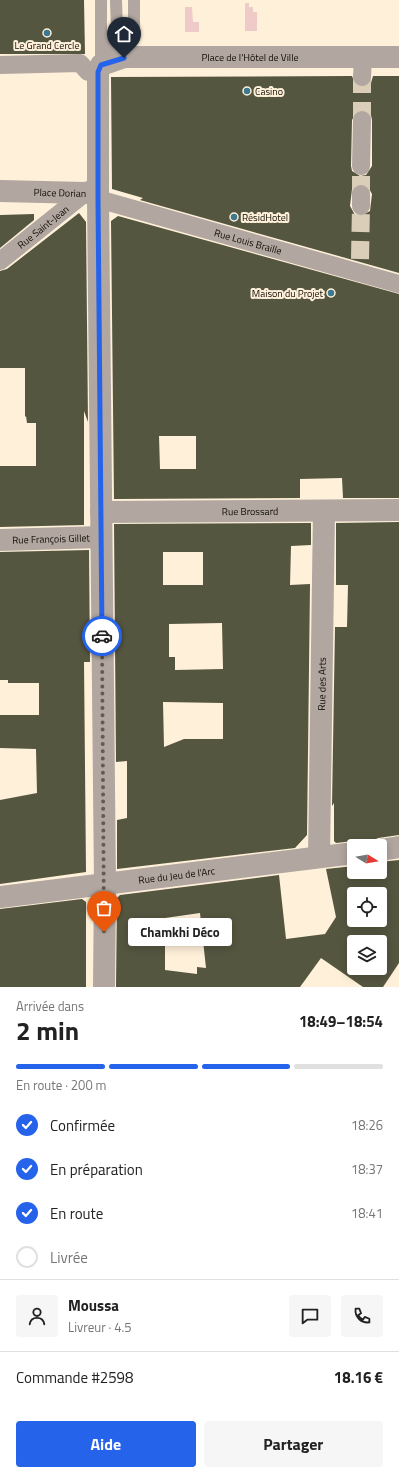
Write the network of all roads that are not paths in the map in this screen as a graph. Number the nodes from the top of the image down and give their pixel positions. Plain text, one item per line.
1 (101, 0) edge
2 (116, 0) edge
3 (134, 0) edge
4 (399, 57) edge
5 (0, 65) edge
6 (100, 68) junction
7 (362, 120) tunnel mouth
8 (361, 166) tunnel mouth
9 (0, 191) edge
10 (94, 194) junction
11 (0, 261) edge
12 (399, 284) edge
13 (399, 510) edge
14 (324, 511) junction
15 (101, 512) junction
16 (101, 537) junction
17 (0, 540) edge
18 (399, 847) edge
19 (387, 849) edge
20 (347, 854) edge
21 (319, 857) junction
22 (105, 885) junction
23 (0, 897) edge
24 (104, 987) edge

1 - 6 lane
2 - 6 lane
3 - 6 lane
4 - 6 street, Place de l'Hôtel de Ville
5 - 6 street
6 - 10 street, Place Dorian
7 - 8 street
9 - 10 street, Place Dorian
10 - 11 street, Rue Saint-Jean
10 - 12 street, Rue Louis Braille
10 - 15 street
13 - 14 street, Rue Brossard
14 - 15 street, Rue Brossard
14 - 21 street, Rue des Arts
15 - 16 street
16 - 17 street, Rue François Gillet
16 - 22 street
18 - 19 street
20 - 21 street, Rue du Jeu de l'Arc
21 - 22 street, Rue du Jeu de l'Arc
22 - 23 street, Rue du Jeu de l'Arc
22 - 24 street

